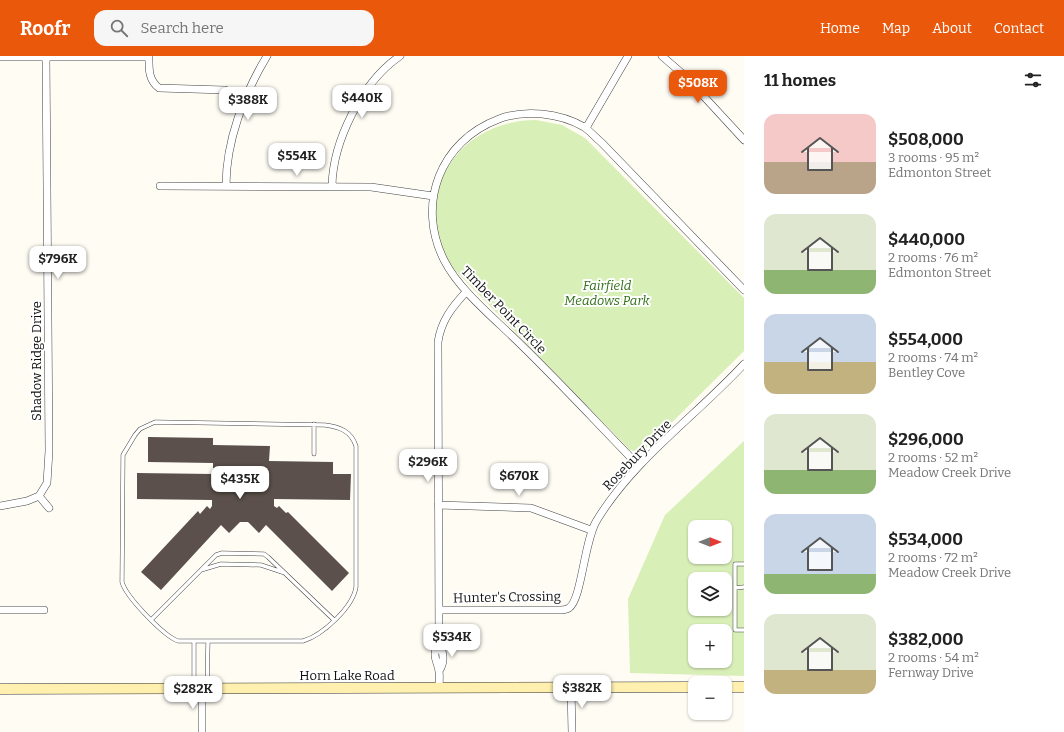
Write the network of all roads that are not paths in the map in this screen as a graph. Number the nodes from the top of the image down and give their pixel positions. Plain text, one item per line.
1 (267, 56) edge
2 (400, 56) edge
3 (628, 56) edge
4 (662, 56) edge
5 (0, 57) edge
6 (46, 57) edge
7 (149, 57) edge
8 (246, 99) junction
9 (586, 128) junction
10 (744, 140) edge
11 (160, 186) dead end
12 (226, 186) junction
13 (332, 186) junction
14 (433, 196) junction
15 (744, 290) edge
16 (466, 292) junction
17 (744, 364) edge
18 (314, 424) junction
19 (314, 454) dead end
20 (639, 466) junction
21 (39, 496) junction
22 (438, 505) junction
23 (0, 506) edge
24 (49, 508) dead end
25 (591, 530) junction
26 (744, 564) edge
27 (201, 570) junction
28 (286, 574) junction
29 (735, 588) junction
30 (744, 588) edge
31 (573, 604) joint
32 (0, 610) edge
33 (44, 610) dead end
34 (439, 610) junction
35 (152, 619) junction
36 (334, 620) junction
37 (744, 630) edge
38 (194, 641) junction
39 (208, 641) junction
40 (688, 687) edge
41 (732, 687) edge
42 (744, 687) edge
43 (439, 688) junction
44 (571, 688) junction
45 (0, 689) edge
46 (201, 689) junction
47 (202, 732) edge
48 (572, 732) edge

1 - 8 street
2 - 13 street
3 - 9 street
4 - 10 street
5 - 6 street
6 - 7 street
6 - 21 street, Shadow Ridge Drive
7 - 8 street
8 - 12 street
9 - 14 street, Timber Point Circle
9 - 15 street, Timber Point Circle
11 - 12 street
12 - 13 street
13 - 14 street
14 - 16 street, Timber Point Circle
16 - 20 street, Timber Point Circle
16 - 22 street
17 - 20 street, Rosebury Drive
18 - 19 lane
18 - 35 lane
18 - 36 lane
20 - 25 street, Rosebury Drive
21 - 23 street
21 - 24 street
22 - 25 street
22 - 34 street
25 - 31 street, Rosebury Drive
26 - 29 lane
27 - 28 lane
27 - 28 lane
27 - 35 lane
28 - 36 lane
29 - 30 lane
29 - 37 lane
31 - 34 street, Hunter's Crossing
32 - 33 street
34 - 43 street
35 - 38 lane
36 - 39 lane
38 - 39 lane
38 - 46 lane
39 - 46 lane
40 - 44 main road, Horn Lake Road
41 - 42 main road
43 - 44 main road, Horn Lake Road
43 - 46 main road, Horn Lake Road
44 - 48 street
45 - 46 main road, Horn Lake Road
46 - 47 street

